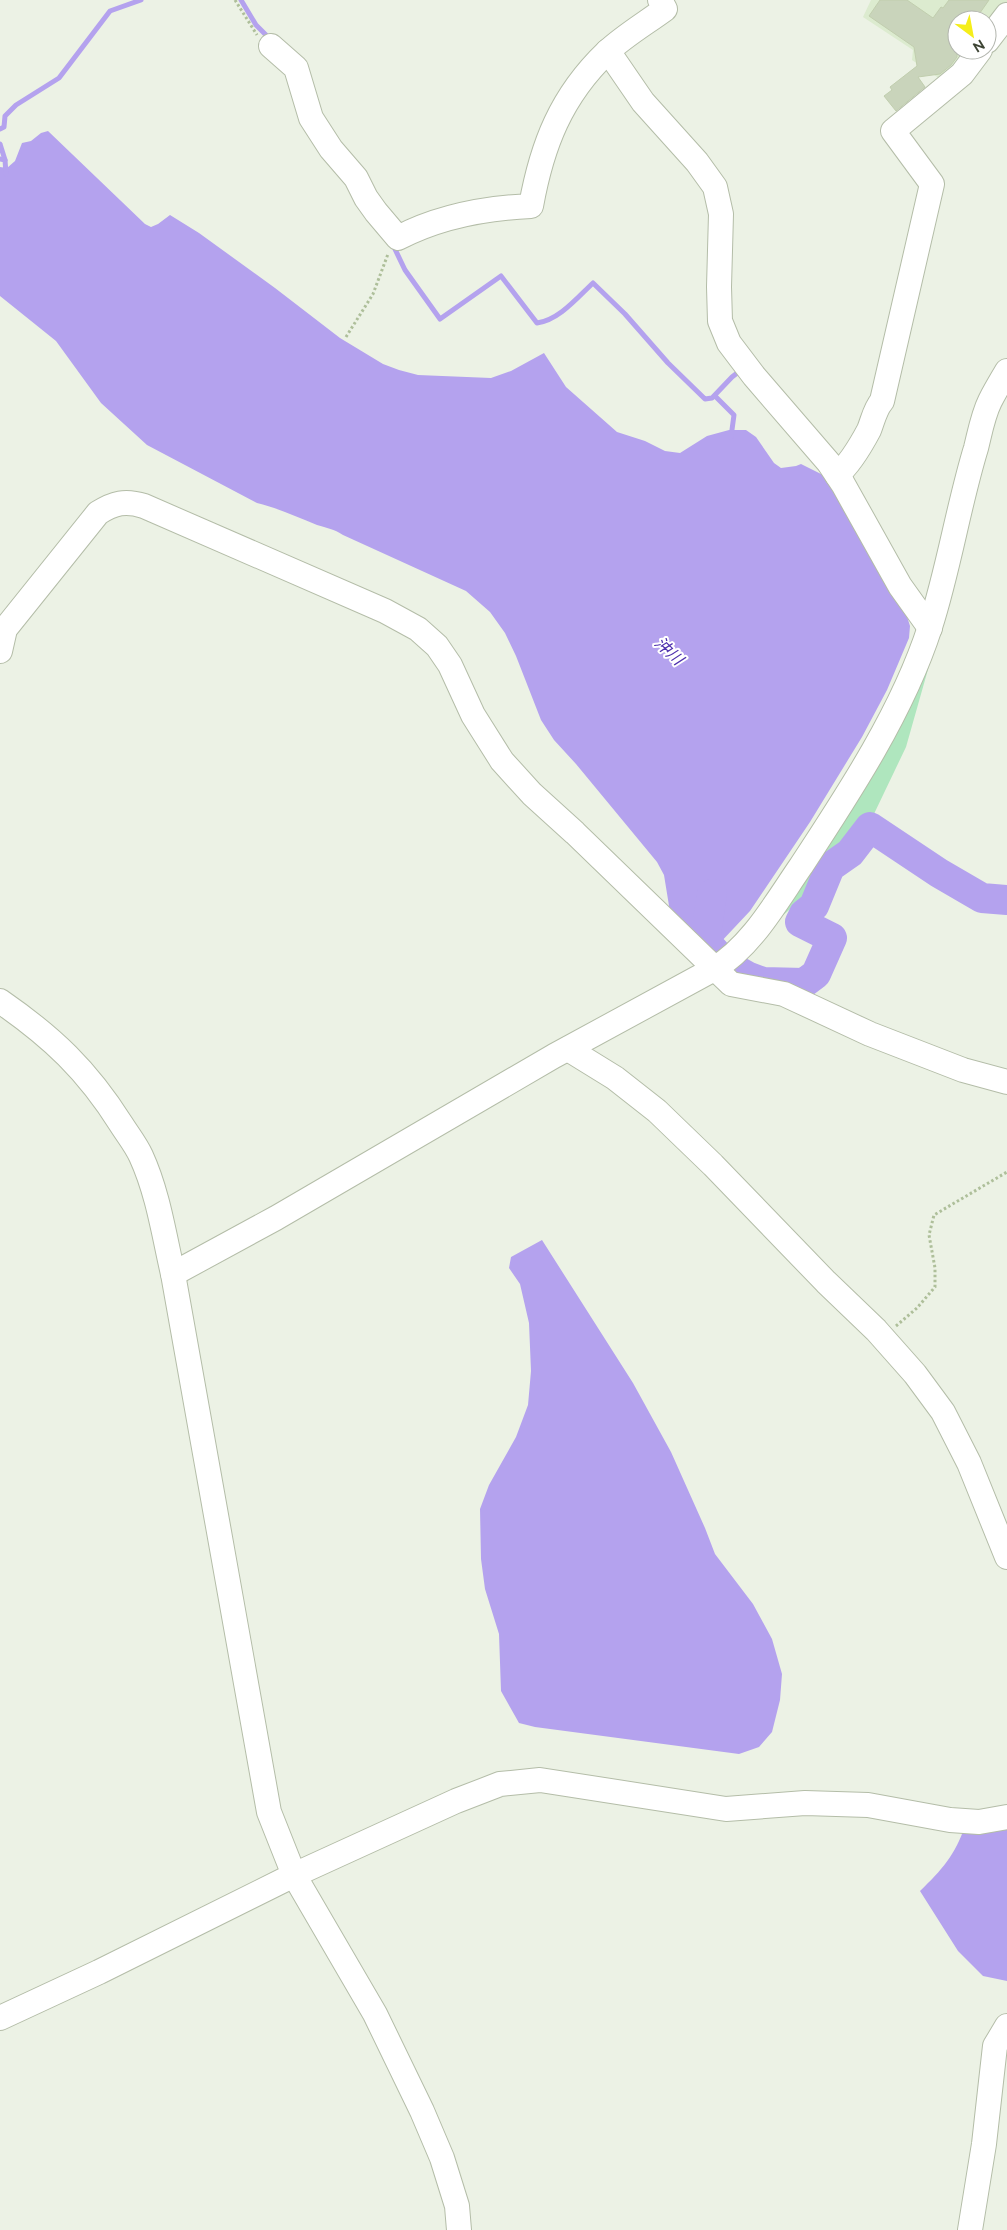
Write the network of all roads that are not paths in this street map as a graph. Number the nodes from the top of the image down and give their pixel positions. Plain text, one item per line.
1 (660, 0) edge
2 (1007, 15) edge
3 (997, 28) edge
4 (271, 46) road end
5 (608, 51) junction
6 (972, 60) edge
7 (1007, 371) edge
8 (837, 475) junction
9 (930, 628) junction
10 (0, 651) edge
11 (714, 969) junction
12 (0, 1001) edge
13 (568, 1049) junction
14 (1007, 1082) edge
15 (173, 1274) junction
16 (1007, 1557) edge
17 (1007, 1817) edge
18 (294, 1875) junction
19 (0, 2018) edge
20 (1007, 2026) edge
21 (459, 2230) edge
22 (970, 2230) edge

1 - 5 street
2 - 3 street
4 - 5 street
5 - 8 street
6 - 8 street
7 - 9 street
8 - 9 street
9 - 11 street
10 - 11 street
11 - 13 street
11 - 14 street
12 - 15 street
13 - 15 street
13 - 16 street
15 - 18 street
17 - 18 street
18 - 19 street
18 - 21 street
20 - 22 street

